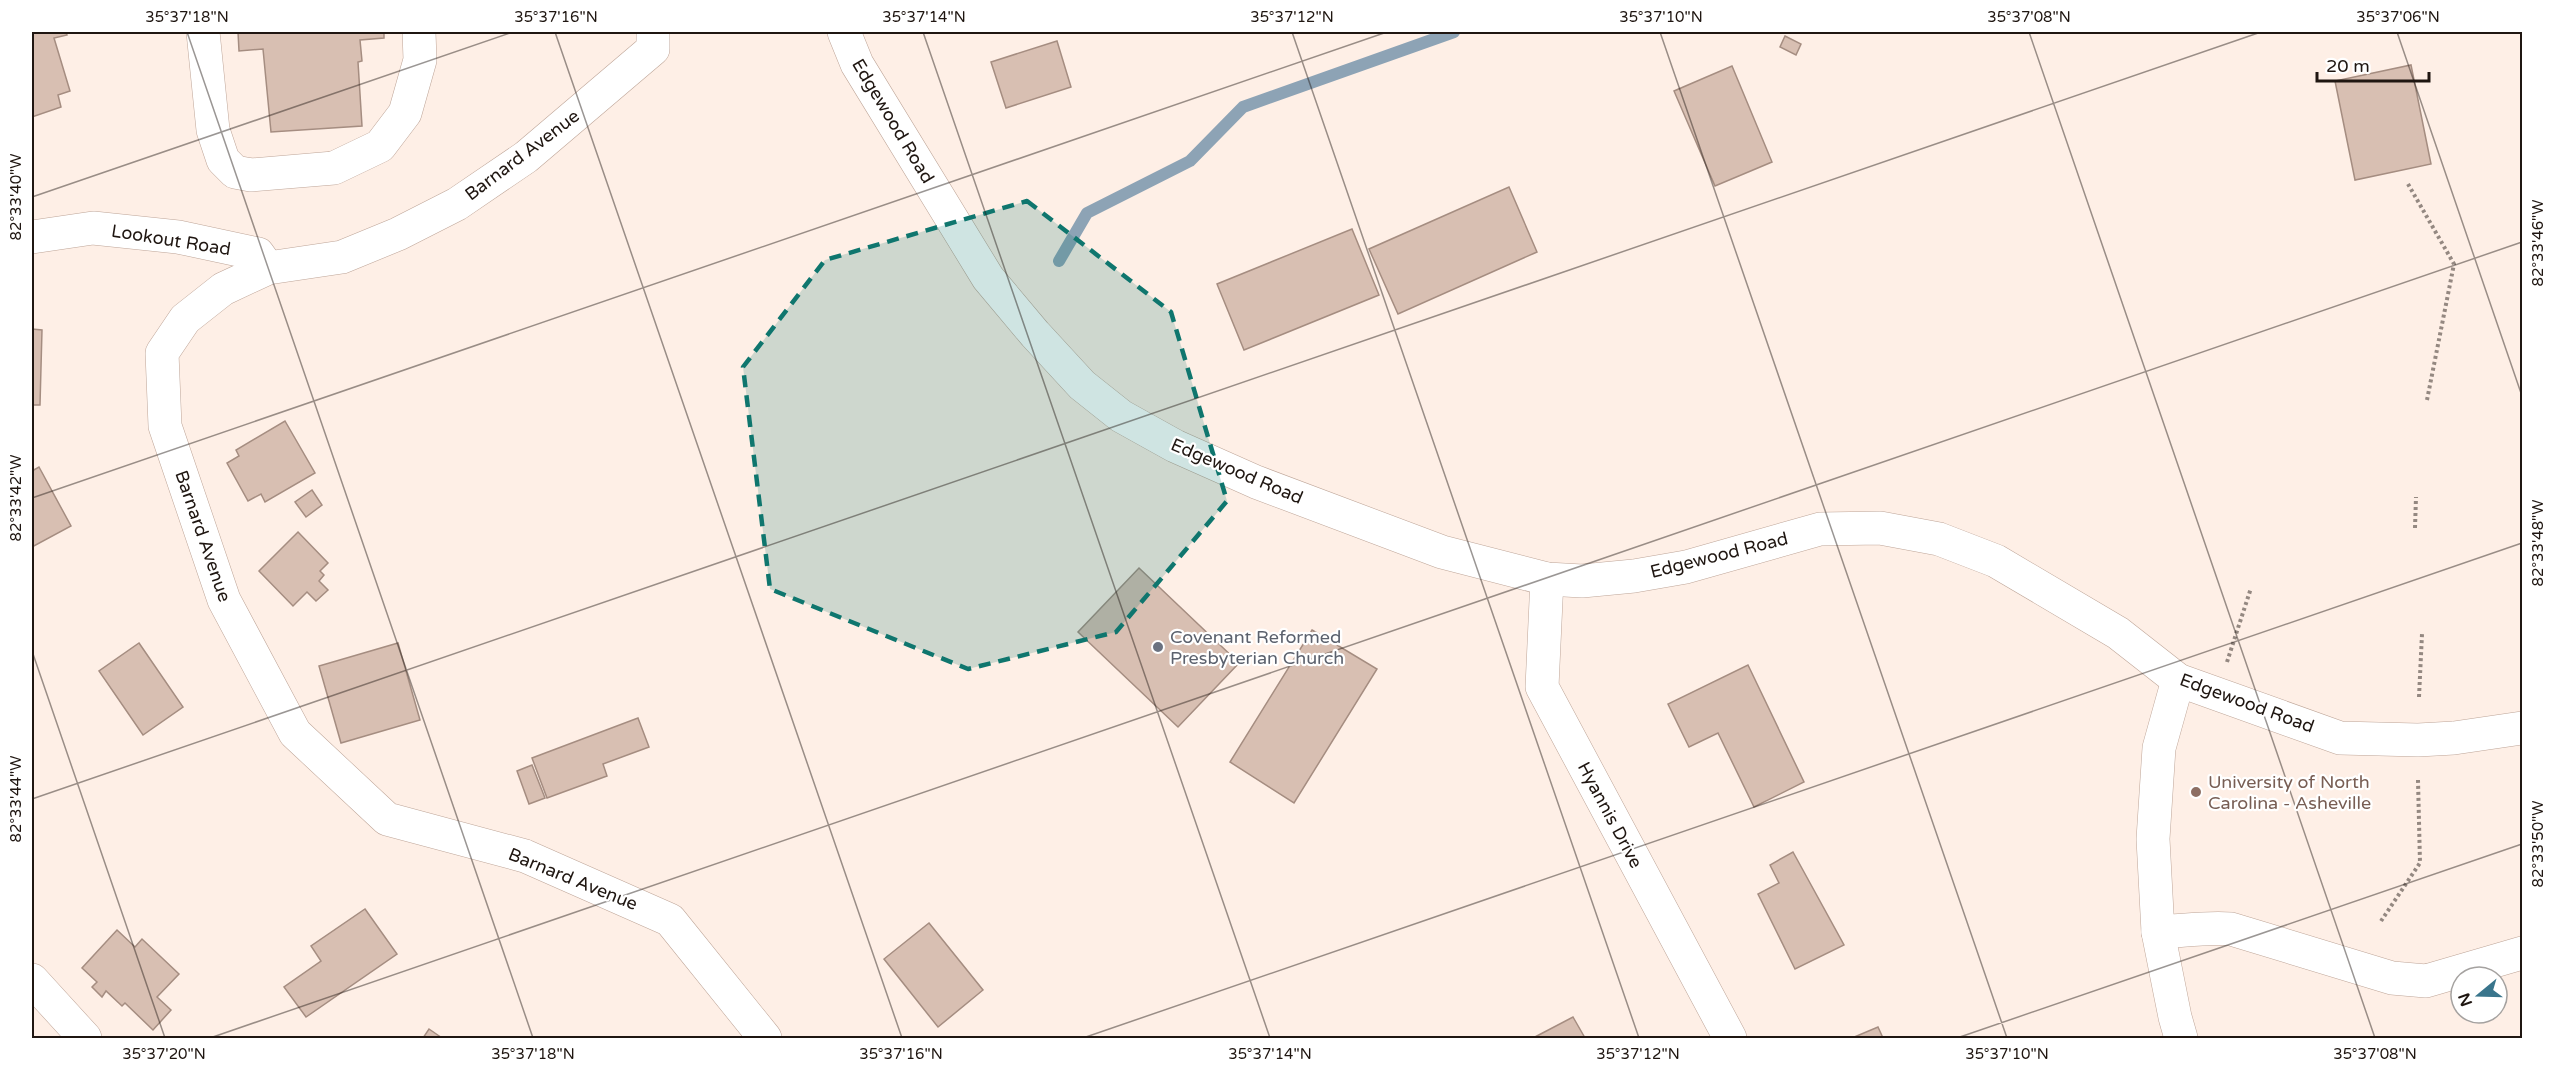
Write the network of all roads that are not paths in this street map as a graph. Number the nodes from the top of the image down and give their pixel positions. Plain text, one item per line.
1 (203, 32) edge
2 (419, 32) edge
3 (653, 32) edge
4 (844, 32) edge
5 (32, 237) edge
6 (268, 268) junction
7 (1547, 579) junction
8 (2178, 680) junction
9 (2523, 728) edge
10 (2158, 932) junction
11 (2523, 953) edge
12 (32, 980) edge
13 (85, 1038) edge
14 (765, 1038) edge
15 (1730, 1038) edge
16 (2181, 1038) edge

1 - 2 street
3 - 6 street, Barnard Avenue
4 - 7 street, Edgewood Road
5 - 6 street, Lookout Road
6 - 14 street, Barnard Avenue
7 - 8 street, Edgewood Road
7 - 15 street, Hyannis Drive
8 - 9 street, Edgewood Road
8 - 10 street
10 - 11 street
10 - 16 street
12 - 13 street

